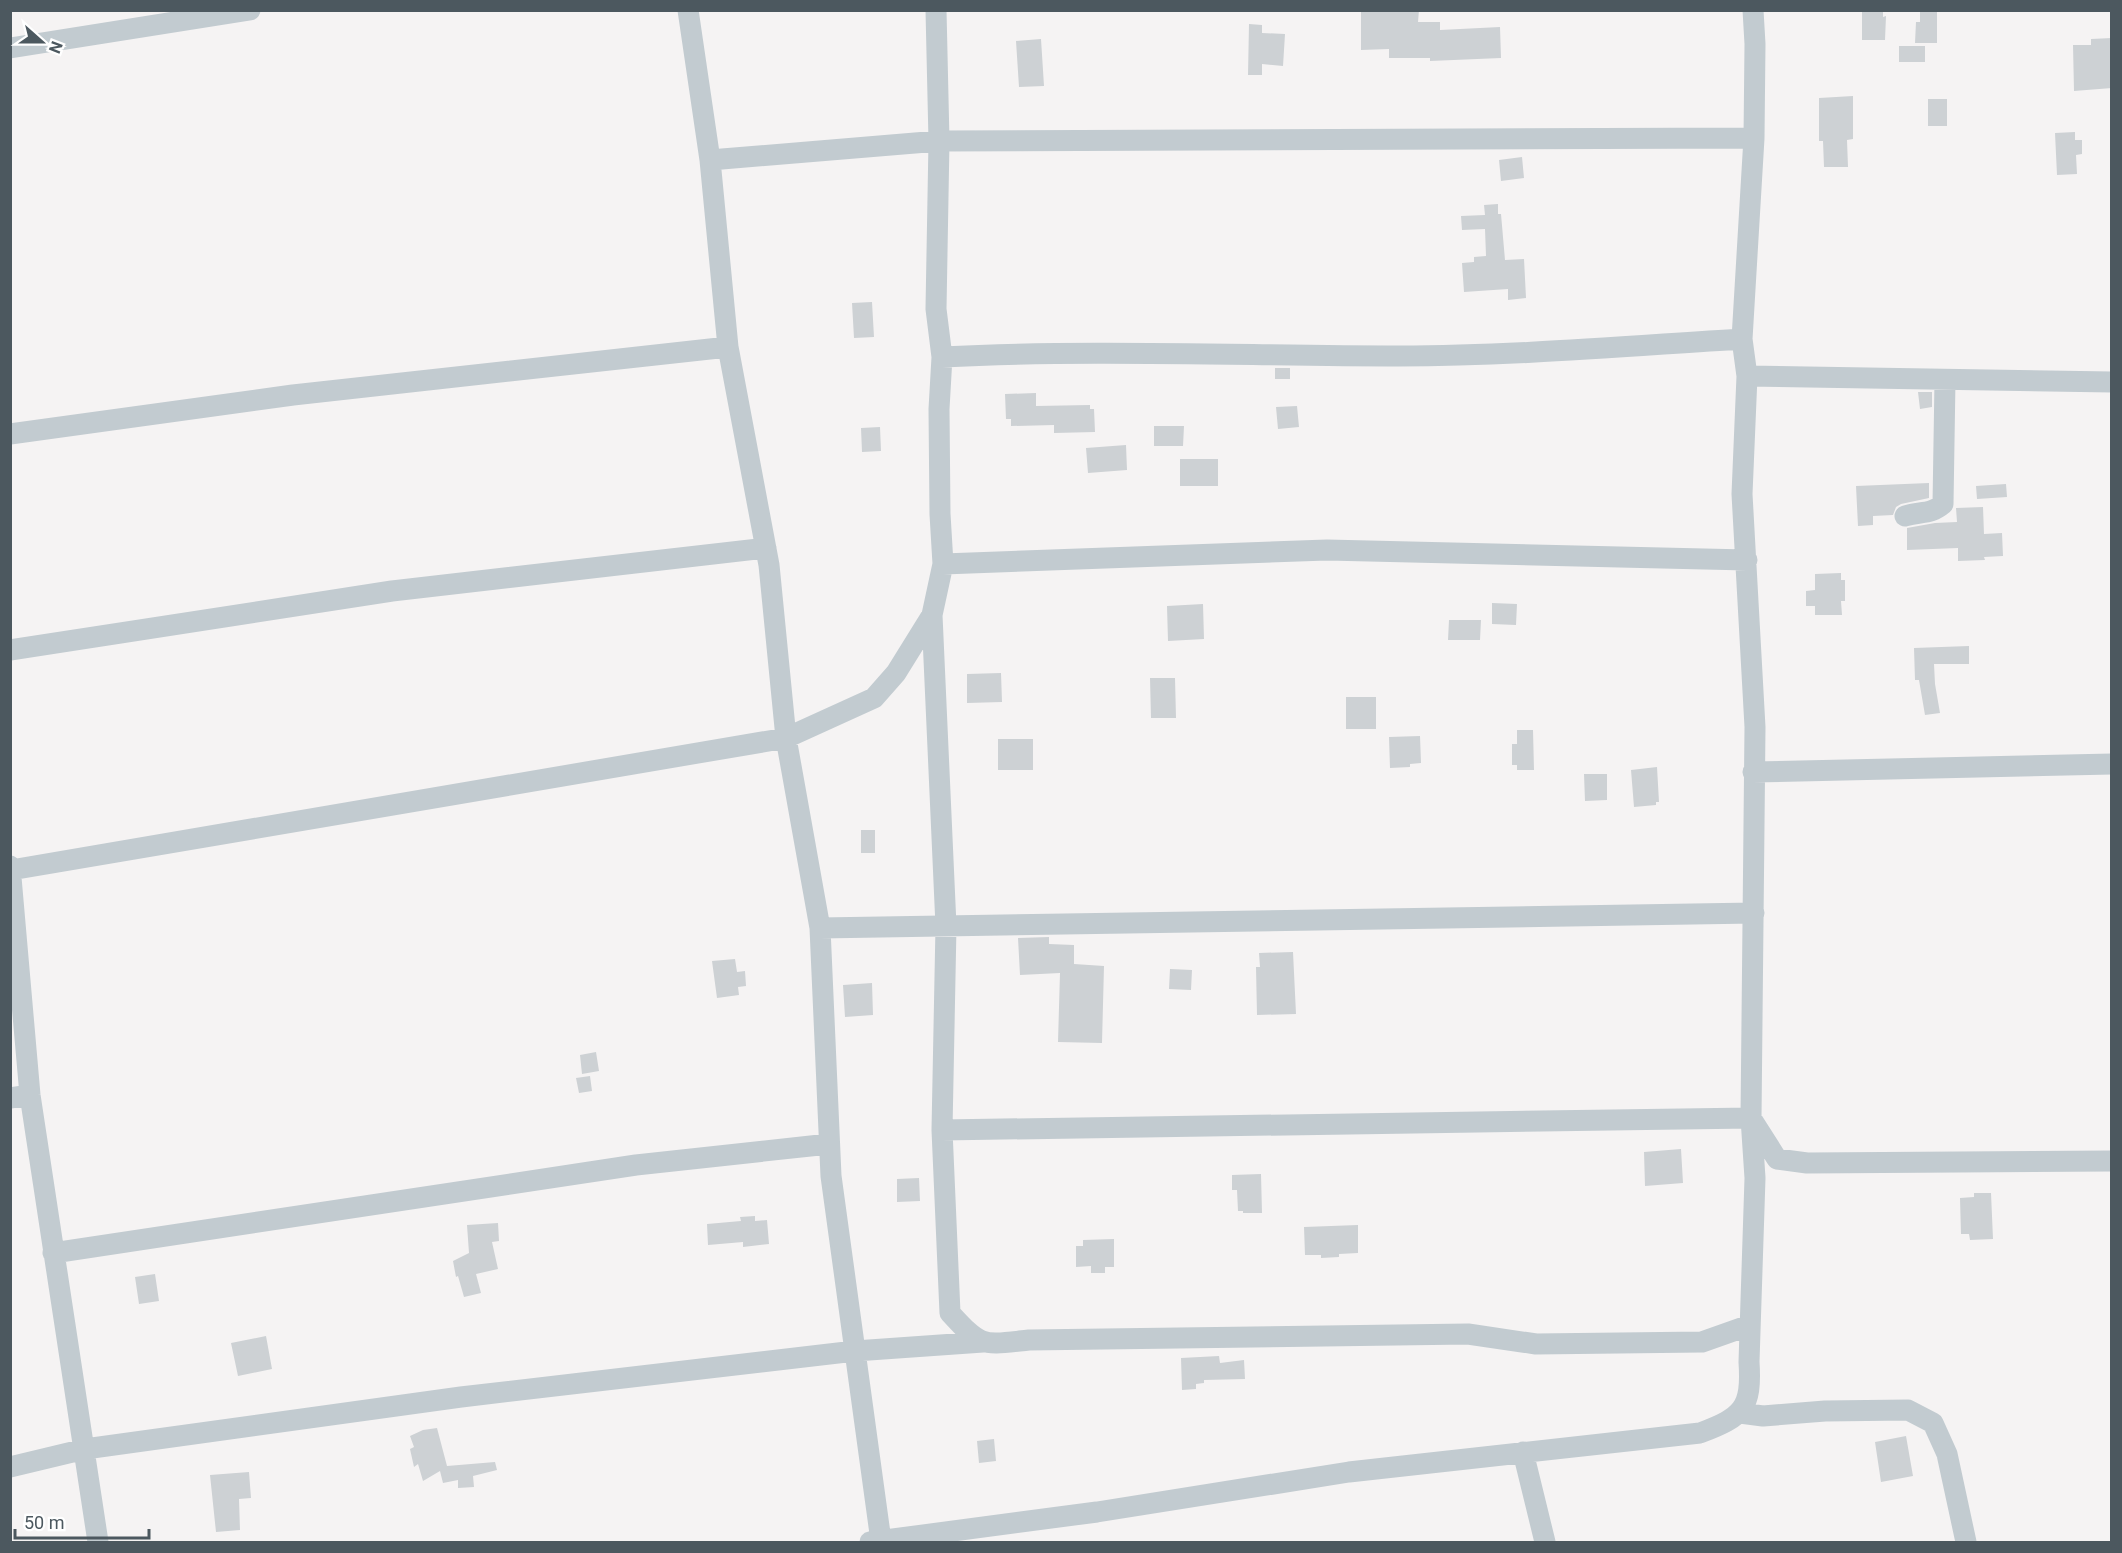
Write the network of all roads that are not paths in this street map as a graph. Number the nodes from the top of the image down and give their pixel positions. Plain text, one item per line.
1 (250, 10) edge
2 (688, 10) edge
3 (936, 10) edge
4 (1753, 10) edge
5 (10, 48) edge
6 (1754, 138) junction
7 (939, 141) junction
8 (710, 160) junction
9 (1742, 339) junction
10 (728, 347) junction
11 (942, 357) junction
12 (1747, 376) junction
13 (1945, 380) junction
14 (2112, 382) edge
15 (10, 434) edge
16 (1905, 516) dead end
17 (766, 548) junction
18 (1747, 560) junction
19 (943, 564) junction
20 (932, 615) junction
21 (10, 650) edge
22 (786, 738) junction
23 (2112, 764) edge
24 (1753, 772) junction
25 (11, 878) edge
26 (1754, 913) junction
27 (946, 926) junction
28 (820, 928) junction
29 (20, 1096) edge
30 (1751, 1118) junction
31 (942, 1130) junction
32 (829, 1144) junction
33 (2112, 1161) edge
34 (53, 1253) junction
35 (1750, 1325) junction
36 (983, 1342) junction
37 (855, 1351) junction
38 (1740, 1413) junction
39 (85, 1449) junction
40 (1522, 1452) junction
41 (10, 1467) edge
42 (98, 1542) edge
43 (875, 1542) edge
44 (1545, 1542) edge
45 (1966, 1542) edge

1 - 5 street
2 - 8 street
3 - 7 street
4 - 6 street
6 - 7 street
6 - 9 street
7 - 8 street
7 - 11 street
8 - 10 street
9 - 11 street
9 - 12 street
10 - 15 street
10 - 17 street
11 - 19 street
12 - 13 street
12 - 18 street
13 - 14 street
13 - 16 street
17 - 21 street
17 - 22 street
18 - 19 street
18 - 24 street
19 - 20 street
20 - 22 street
20 - 27 street
22 - 25 street
22 - 28 street
23 - 24 street
24 - 26 street
25 - 29 street
26 - 27 street
26 - 30 street
27 - 28 street
27 - 31 street
28 - 32 street
29 - 34 street
30 - 31 street
30 - 33 street
30 - 35 street
31 - 36 street
32 - 34 street
32 - 37 street
34 - 39 street
35 - 36 street
35 - 38 street
36 - 37 street
37 - 39 street
37 - 43 street
38 - 40 street
38 - 45 street
39 - 41 street
39 - 42 street
40 - 43 street
40 - 44 street

